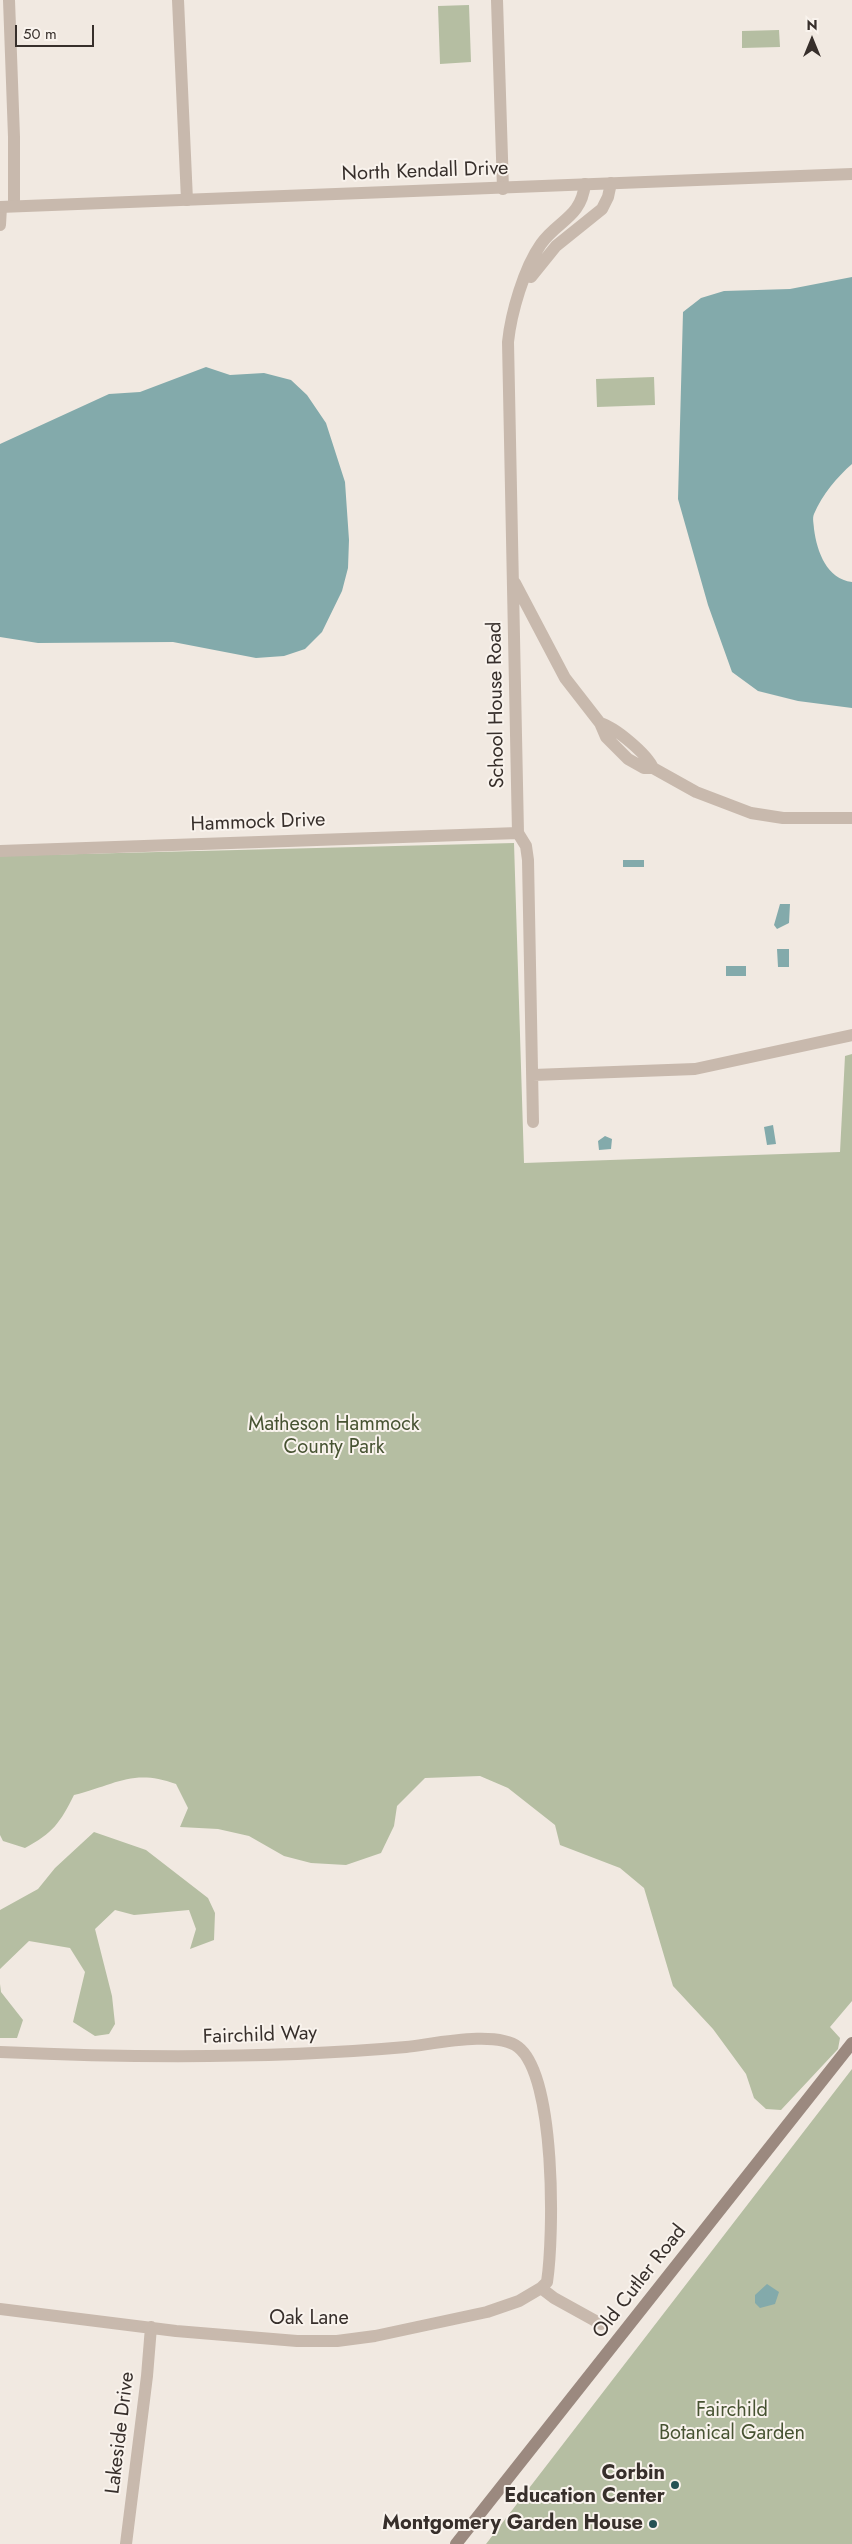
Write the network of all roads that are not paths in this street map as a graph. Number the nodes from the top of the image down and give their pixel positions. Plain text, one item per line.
1 (9, 0) edge
2 (178, 0) edge
3 (497, 0) edge
4 (852, 174) edge
5 (611, 183) junction
6 (585, 184) junction
7 (503, 188) junction
8 (187, 200) junction
9 (14, 206) junction
10 (0, 207) edge
11 (0, 225) edge
12 (523, 286) junction
13 (514, 582) junction
14 (852, 818) edge
15 (518, 833) junction
16 (0, 851) edge
17 (852, 1035) edge
18 (533, 1075) junction
19 (533, 1122) dead end
20 (852, 2043) edge
21 (0, 2052) edge
22 (541, 2288) junction
23 (0, 2309) edge
24 (601, 2324) dead end
25 (151, 2327) junction
26 (126, 2544) edge
27 (456, 2544) edge

1 - 9 street
2 - 8 street
3 - 7 street
4 - 5 street, North Kendall Drive
5 - 6 street, North Kendall Drive
5 - 12 street, School House Road
6 - 7 street, North Kendall Drive
6 - 12 street, School House Road
7 - 8 street, North Kendall Drive
8 - 9 street, North Kendall Drive
9 - 10 street, North Kendall Drive
10 - 11 street
12 - 13 street, School House Road
13 - 14 street
13 - 15 street, School House Road
15 - 16 street, Hammock Drive
15 - 18 street, School House Road
17 - 18 street
18 - 19 street, School House Road
20 - 27 main road, Old Cutler Road
21 - 22 street, Fairchild Way
22 - 24 street
22 - 25 street, Oak Lane
23 - 25 street, Oak Lane
25 - 26 street, Lakeside Drive

